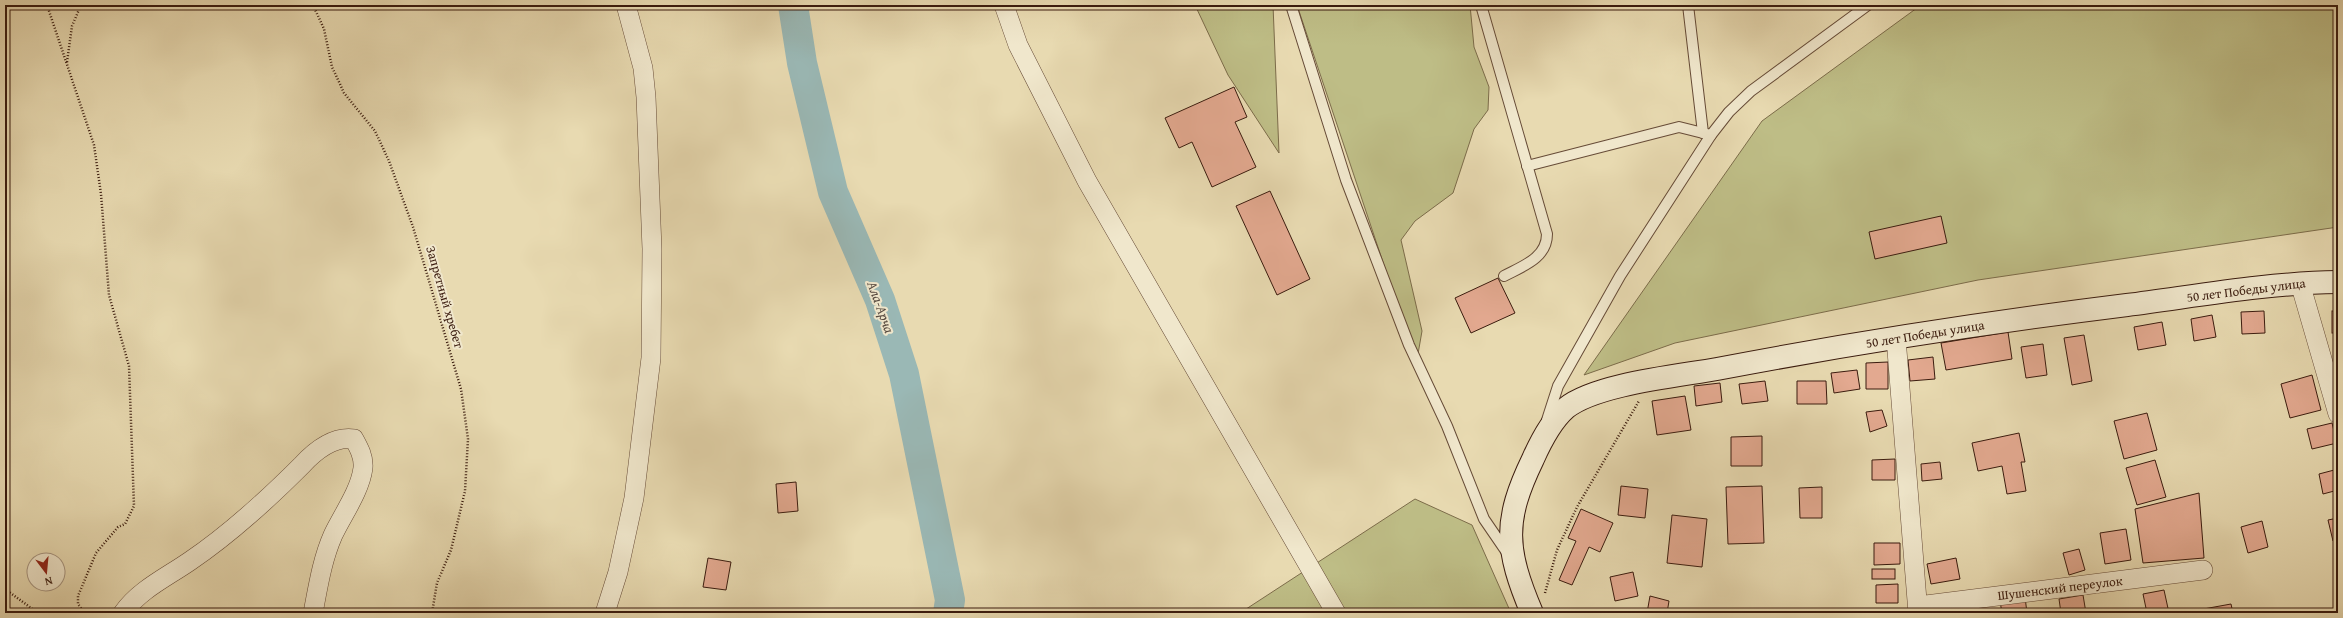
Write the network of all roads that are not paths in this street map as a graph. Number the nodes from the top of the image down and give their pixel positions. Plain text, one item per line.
1 (626, 5) edge
2 (1004, 5) edge
3 (1291, 5) edge
4 (1481, 5) edge
5 (1688, 5) edge
6 (1868, 5) edge
7 (1707, 134) junction
8 (1527, 166) junction
9 (1504, 276) dead end
10 (2338, 282) edge
11 (2300, 283) junction
12 (1896, 338) junction
13 (2338, 414) edge
14 (1538, 447) junction
15 (1513, 562) junction
16 (2203, 570) dead end
17 (1539, 607) edge
18 (1918, 609) edge
19 (123, 613) edge
20 (313, 613) edge
21 (605, 613) edge
22 (1336, 613) edge

1 - 21 street
2 - 22 street
3 - 15 lane
4 - 8 lane
5 - 7 lane
6 - 7 lane
7 - 8 lane
7 - 14 lane
8 - 9 lane
10 - 11 main road, 50 лет Победы улица
11 - 12 main road, 50 лет Победы улица
11 - 13 street
12 - 14 main road, 50 лет Победы улица
12 - 18 street
14 - 15 main road, 50 лет Победы улица
15 - 17 main road, 50 лет Победы улица
16 - 18 street, Шушенский переулок
19 - 20 street

